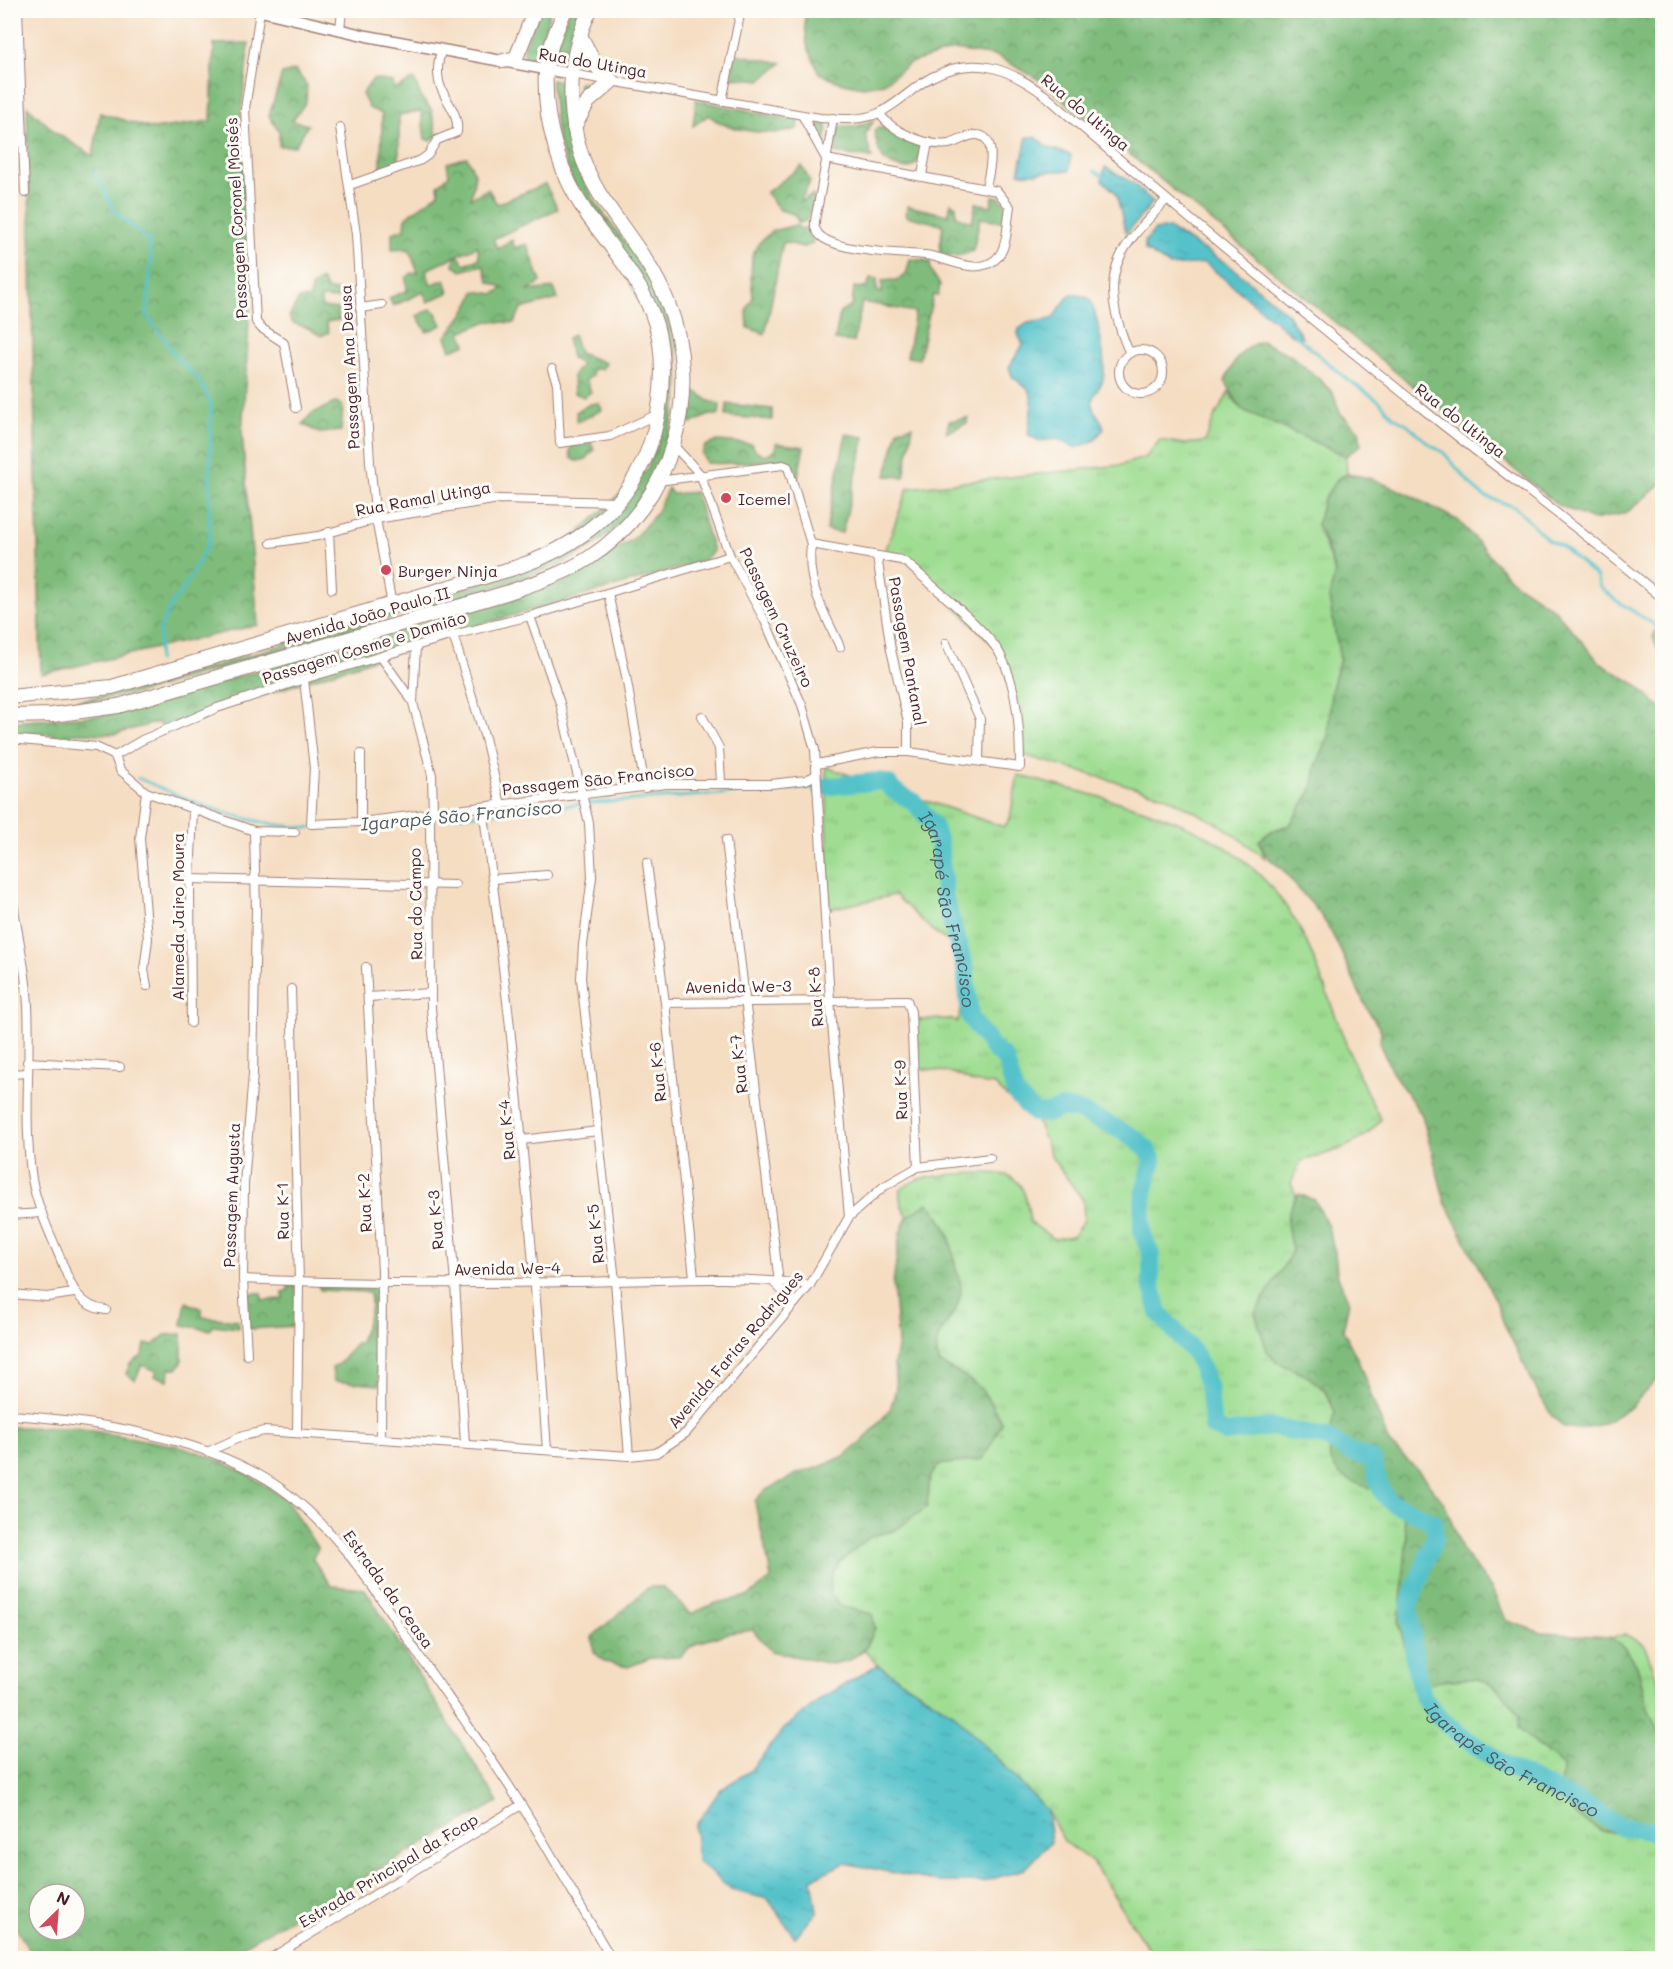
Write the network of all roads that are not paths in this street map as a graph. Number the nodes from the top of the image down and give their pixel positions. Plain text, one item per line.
1 (18, 10) edge
2 (342, 10) edge
3 (535, 10) edge
4 (565, 10) edge
5 (590, 10) edge
6 (741, 10) edge
7 (259, 11) edge
8 (340, 30) junction
9 (580, 35) junction
10 (521, 48) junction
11 (441, 51) junction
12 (503, 61) junction
13 (527, 65) junction
14 (546, 69) junction
15 (572, 74) junction
16 (612, 81) junction
17 (722, 102) junction
18 (879, 113) junction
19 (802, 115) junction
20 (833, 118) junction
21 (340, 127) dead end
22 (574, 127) junction
23 (928, 142) junction
24 (826, 159) junction
25 (922, 175) junction
26 (350, 185) junction
27 (986, 187) junction
28 (25, 193) dead end
29 (1166, 200) junction
30 (382, 305) dead end
31 (360, 308) junction
32 (1130, 353) junction
33 (552, 369) dead end
34 (296, 408) dead end
35 (658, 414) junction
36 (674, 446) junction
37 (700, 474) junction
38 (658, 481) junction
39 (618, 502) junction
40 (376, 519) junction
41 (329, 532) junction
42 (271, 543) dead end
43 (811, 544) junction
44 (730, 556) junction
45 (877, 556) junction
46 (332, 590) dead end
47 (608, 593) junction
48 (1662, 598) edge
49 (392, 605) junction
50 (531, 616) junction
51 (453, 635) junction
52 (946, 643) dead end
53 (416, 646) junction
54 (840, 647) dead end
55 (381, 657) junction
56 (304, 679) junction
57 (10, 697) edge
58 (413, 703) junction
59 (10, 716) edge
60 (702, 716) dead end
61 (10, 739) edge
62 (908, 752) junction
63 (361, 754) dead end
64 (115, 756) junction
65 (979, 760) junction
66 (817, 764) junction
67 (721, 782) junction
68 (816, 783) junction
69 (645, 788) junction
70 (146, 792) junction
71 (583, 801) junction
72 (501, 805) junction
73 (193, 811) junction
74 (484, 811) junction
75 (431, 816) junction
76 (361, 822) junction
77 (254, 831) junction
78 (295, 832) dead end
79 (726, 840) dead end
80 (647, 863) dead end
81 (547, 875) dead end
82 (10, 879) edge
83 (190, 879) junction
84 (493, 879) junction
85 (254, 880) junction
86 (429, 885) junction
87 (455, 885) dead end
88 (366, 967) dead end
89 (147, 986) dead end
90 (291, 989) dead end
91 (431, 993) junction
92 (368, 997) junction
93 (830, 1000) junction
94 (746, 1001) junction
95 (665, 1003) junction
96 (912, 1012) joint
97 (191, 1023) dead end
98 (27, 1062) junction
99 (120, 1067) dead end
100 (28, 1073) junction
101 (10, 1074) edge
102 (598, 1131) junction
103 (522, 1140) junction
104 (990, 1158) dead end
105 (918, 1167) junction
106 (42, 1213) junction
107 (10, 1215) edge
108 (849, 1217) junction
109 (694, 1277) junction
110 (243, 1279) junction
111 (299, 1281) junction
112 (615, 1281) junction
113 (382, 1282) junction
114 (777, 1282) junction
115 (455, 1283) junction
116 (536, 1283) junction
117 (810, 1285) junction
118 (74, 1293) junction
119 (10, 1294) edge
120 (795, 1303) junction
121 (106, 1310) dead end
122 (247, 1354) dead end
123 (10, 1415) edge
124 (297, 1432) junction
125 (381, 1439) junction
126 (465, 1444) junction
127 (547, 1450) junction
128 (207, 1452) junction
129 (629, 1456) junction
130 (521, 1805) junction
131 (271, 1959) edge
132 (611, 1959) edge

1 - 28 street
2 - 8 street
3 - 10 main road
4 - 14 main road, Avenida João Paulo II
5 - 9 main road, Avenida João Paulo II
6 - 17 street
7 - 8 street, Rua do Utinga
7 - 34 street, Passagem Coronel Moisés
8 - 11 street, Rua do Utinga
9 - 15 main road, Avenida João Paulo II
9 - 16 main road
10 - 12 main road
10 - 13 main road
11 - 12 street, Rua do Utinga
11 - 26 street
12 - 13 street, Rua do Utinga
13 - 14 street, Rua do Utinga
14 - 15 street, Rua do Utinga
14 - 35 main road, Avenida João Paulo II
15 - 16 street, Rua do Utinga
15 - 22 main road, Avenida João Paulo II
16 - 17 street, Rua do Utinga
16 - 22 main road
17 - 19 street, Rua do Utinga
18 - 20 street, Rua do Utinga
18 - 23 street
18 - 29 street, Rua do Utinga
19 - 20 street, Rua do Utinga
19 - 24 street
20 - 24 street
21 - 26 street, Passagem Ana Deusa
22 - 36 main road, Avenida João Paulo II
23 - 25 street
23 - 27 street
24 - 25 street
24 - 27 street
25 - 27 street
26 - 31 street, Passagem Ana Deusa
29 - 32 street
29 - 48 street, Rua do Utinga
30 - 31 street
31 - 40 street, Passagem Ana Deusa
32 - 32 street
33 - 35 street
35 - 39 main road, Avenida João Paulo II
36 - 37 street
36 - 38 main road, Avenida João Paulo II
37 - 38 street
37 - 43 street
37 - 44 street, Passagem Cruzeiro
38 - 59 main road, Avenida João Paulo II
39 - 40 street, Rua Ramal Utinga
39 - 49 main road, Avenida João Paulo II
40 - 41 street, Rua Ramal Utinga
40 - 49 street, Passagem Ana Deusa
41 - 42 street, Rua Ramal Utinga
41 - 46 street
43 - 45 street
43 - 54 street
44 - 47 street, Passagem Cosme e Damião
44 - 66 street, Passagem Cruzeiro
45 - 62 street, Passagem Pantanal
45 - 65 street
47 - 50 street, Passagem Cosme e Damião
47 - 69 street
49 - 57 main road, Avenida João Paulo II
50 - 51 street, Passagem Cosme e Damião
50 - 71 street, Rua K-5
51 - 53 street, Passagem Cosme e Damião
51 - 72 street
52 - 65 street
53 - 55 street, Passagem Cosme e Damião
53 - 58 street, Rua do Campo
55 - 56 street, Passagem Cosme e Damião
55 - 58 street, Rua do Campo
56 - 64 street, Passagem Cosme e Damião
56 - 76 street, Passagem São Francisco
58 - 75 street, Rua do Campo
60 - 67 street
61 - 64 street
62 - 65 street
62 - 66 street
63 - 76 street
64 - 70 street
66 - 68 street, Passagem Cruzeiro
67 - 68 street, Passagem São Francisco
67 - 69 street, Passagem São Francisco
68 - 93 street, Rua K-8
69 - 71 street, Passagem São Francisco
70 - 73 street
70 - 89 street
71 - 72 street, Passagem São Francisco
71 - 102 street, Rua K-5
72 - 74 street, Passagem São Francisco
73 - 77 street
73 - 83 street, Alameda Jairo Moura
74 - 75 street, Passagem São Francisco
74 - 84 street, Rua K-4
75 - 76 street, Passagem São Francisco
75 - 86 street, Rua do Campo
77 - 78 street
77 - 85 street, Passagem Augusta
79 - 94 street, Rua K-7
80 - 95 street, Rua K-6
81 - 84 street
82 - 98 street
83 - 85 street
83 - 97 street, Alameda Jairo Moura
84 - 103 street, Rua K-4
85 - 86 street
85 - 110 street, Passagem Augusta
86 - 87 street
86 - 91 street, Rua do Campo
88 - 92 street, Rua K-2
90 - 111 street, Rua K-1
91 - 92 street
91 - 115 street, Rua K-3
92 - 113 street, Rua K-2
93 - 94 street, Avenida We-3
93 - 96 street, Avenida We-3
93 - 108 street, Rua K-8
94 - 95 street, Avenida We-3
94 - 114 street, Rua K-7
95 - 109 street, Rua K-6
96 - 105 street, Rua K-9
98 - 99 street
98 - 100 street
100 - 101 street
100 - 106 street
102 - 103 street
102 - 112 street, Rua K-5
103 - 116 street, Rua K-4
104 - 105 street, Avenida Farias Rodrigues
105 - 108 street, Avenida Farias Rodrigues
106 - 107 street
106 - 118 street
108 - 117 street, Avenida Farias Rodrigues
109 - 112 street, Avenida We-4
109 - 114 street, Avenida We-4
110 - 111 street, Avenida We-4
110 - 122 street, Passagem Augusta
111 - 113 street, Avenida We-4
111 - 124 street, Rua K-1
112 - 116 street, Avenida We-4
112 - 129 street, Rua K-5
113 - 115 street, Avenida We-4
113 - 125 street, Rua K-2
114 - 117 street, Avenida We-4
114 - 120 street
115 - 116 street, Avenida We-4
115 - 126 street, Rua K-3
116 - 127 street, Rua K-4
117 - 120 street, Avenida Farias Rodrigues
118 - 119 street
118 - 121 street
120 - 129 street, Avenida Farias Rodrigues
123 - 128 street, Estrada da Ceasa
124 - 125 street, Avenida Farias Rodrigues
124 - 128 street, Avenida Farias Rodrigues
125 - 126 street, Avenida Farias Rodrigues
126 - 127 street, Avenida Farias Rodrigues
127 - 129 street, Avenida Farias Rodrigues
128 - 130 street, Estrada da Ceasa
130 - 131 street, Estrada Principal da Fcap
130 - 132 street, Estrada da Ceasa

